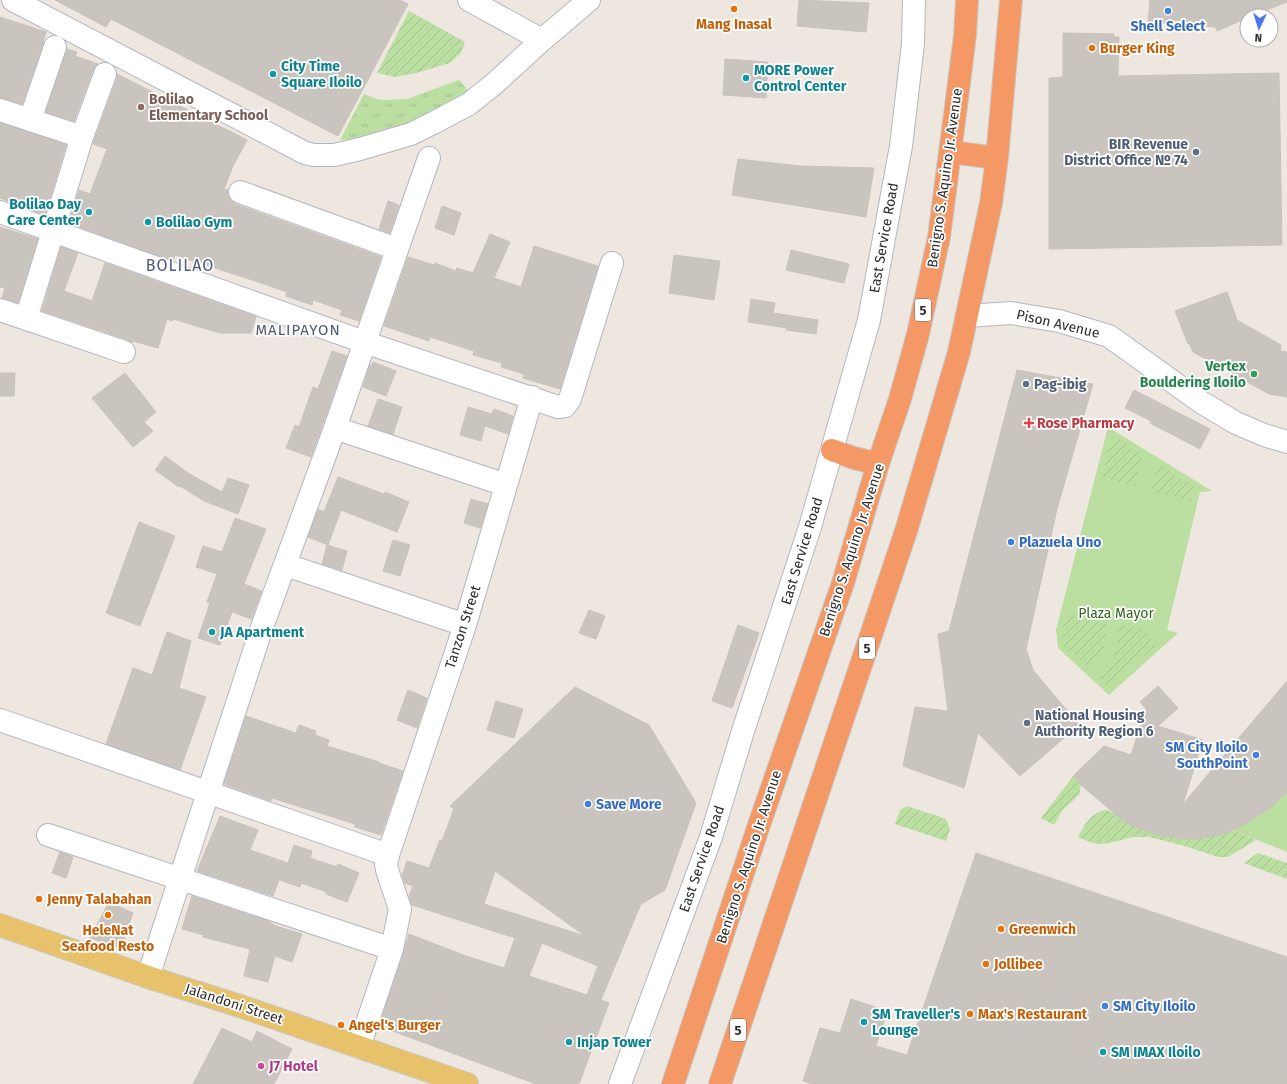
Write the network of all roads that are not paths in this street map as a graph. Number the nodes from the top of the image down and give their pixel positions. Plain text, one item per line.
1 (13, 0) edge
2 (469, 0) edge
3 (589, 0) edge
4 (914, 0) edge
5 (967, 0) edge
6 (1011, 0) edge
7 (542, 40) junction
8 (55, 47) dead end
9 (105, 74) dead end
10 (0, 110) edge
11 (30, 120) junction
12 (82, 138) junction
13 (951, 152) junction
14 (429, 158) dead end
15 (997, 158) junction
16 (240, 192) dead end
17 (0, 212) edge
18 (54, 231) junction
19 (397, 249) junction
20 (612, 263) dead end
21 (0, 310) edge
22 (967, 316) junction
23 (26, 319) junction
24 (364, 342) junction
25 (124, 352) dead end
26 (532, 398) junction
27 (335, 428) junction
28 (1287, 442) edge
29 (832, 450) junction
30 (878, 464) junction
31 (506, 485) junction
32 (286, 565) junction
33 (465, 625) junction
34 (0, 720) edge
35 (208, 793) junction
36 (48, 835) dead end
37 (388, 855) junction
38 (180, 879) junction
39 (0, 926) edge
40 (392, 949) junction
41 (148, 977) junction
42 (359, 1047) junction
43 (467, 1084) edge
44 (620, 1084) edge
45 (673, 1084) edge
46 (720, 1084) edge

1 - 7 street
2 - 7 street
3 - 7 street
4 - 29 street, East Service Road
5 - 13 highway, Benigno S. Aquino Jr. Avenue / 5
6 - 15 highway, 5
8 - 11 street
9 - 12 street
10 - 11 street
11 - 12 street
12 - 18 street
13 - 15 highway
13 - 30 highway, Benigno S. Aquino Jr. Avenue / 5
14 - 19 street
15 - 22 highway, 5
16 - 19 street
17 - 18 street
18 - 23 street
18 - 24 street
19 - 24 street
20 - 26 street
21 - 23 street
22 - 28 street, Pison Avenue
22 - 46 highway, 5
23 - 25 street
24 - 26 street
24 - 27 street
26 - 31 street, Tanzon Street
27 - 31 street
27 - 32 street
29 - 30 highway
29 - 44 street, East Service Road
30 - 45 highway, Benigno S. Aquino Jr. Avenue / 5
31 - 33 street, Tanzon Street
32 - 33 street
32 - 35 street
33 - 37 street, Tanzon Street
34 - 35 street
35 - 37 street
35 - 38 street
36 - 38 street
37 - 40 street, Tanzon Street
38 - 40 street
38 - 41 street
39 - 41 main road, Jalandoni Street
40 - 42 street, Tanzon Street
41 - 42 main road, Jalandoni Street
42 - 43 main road, Jalandoni Street

